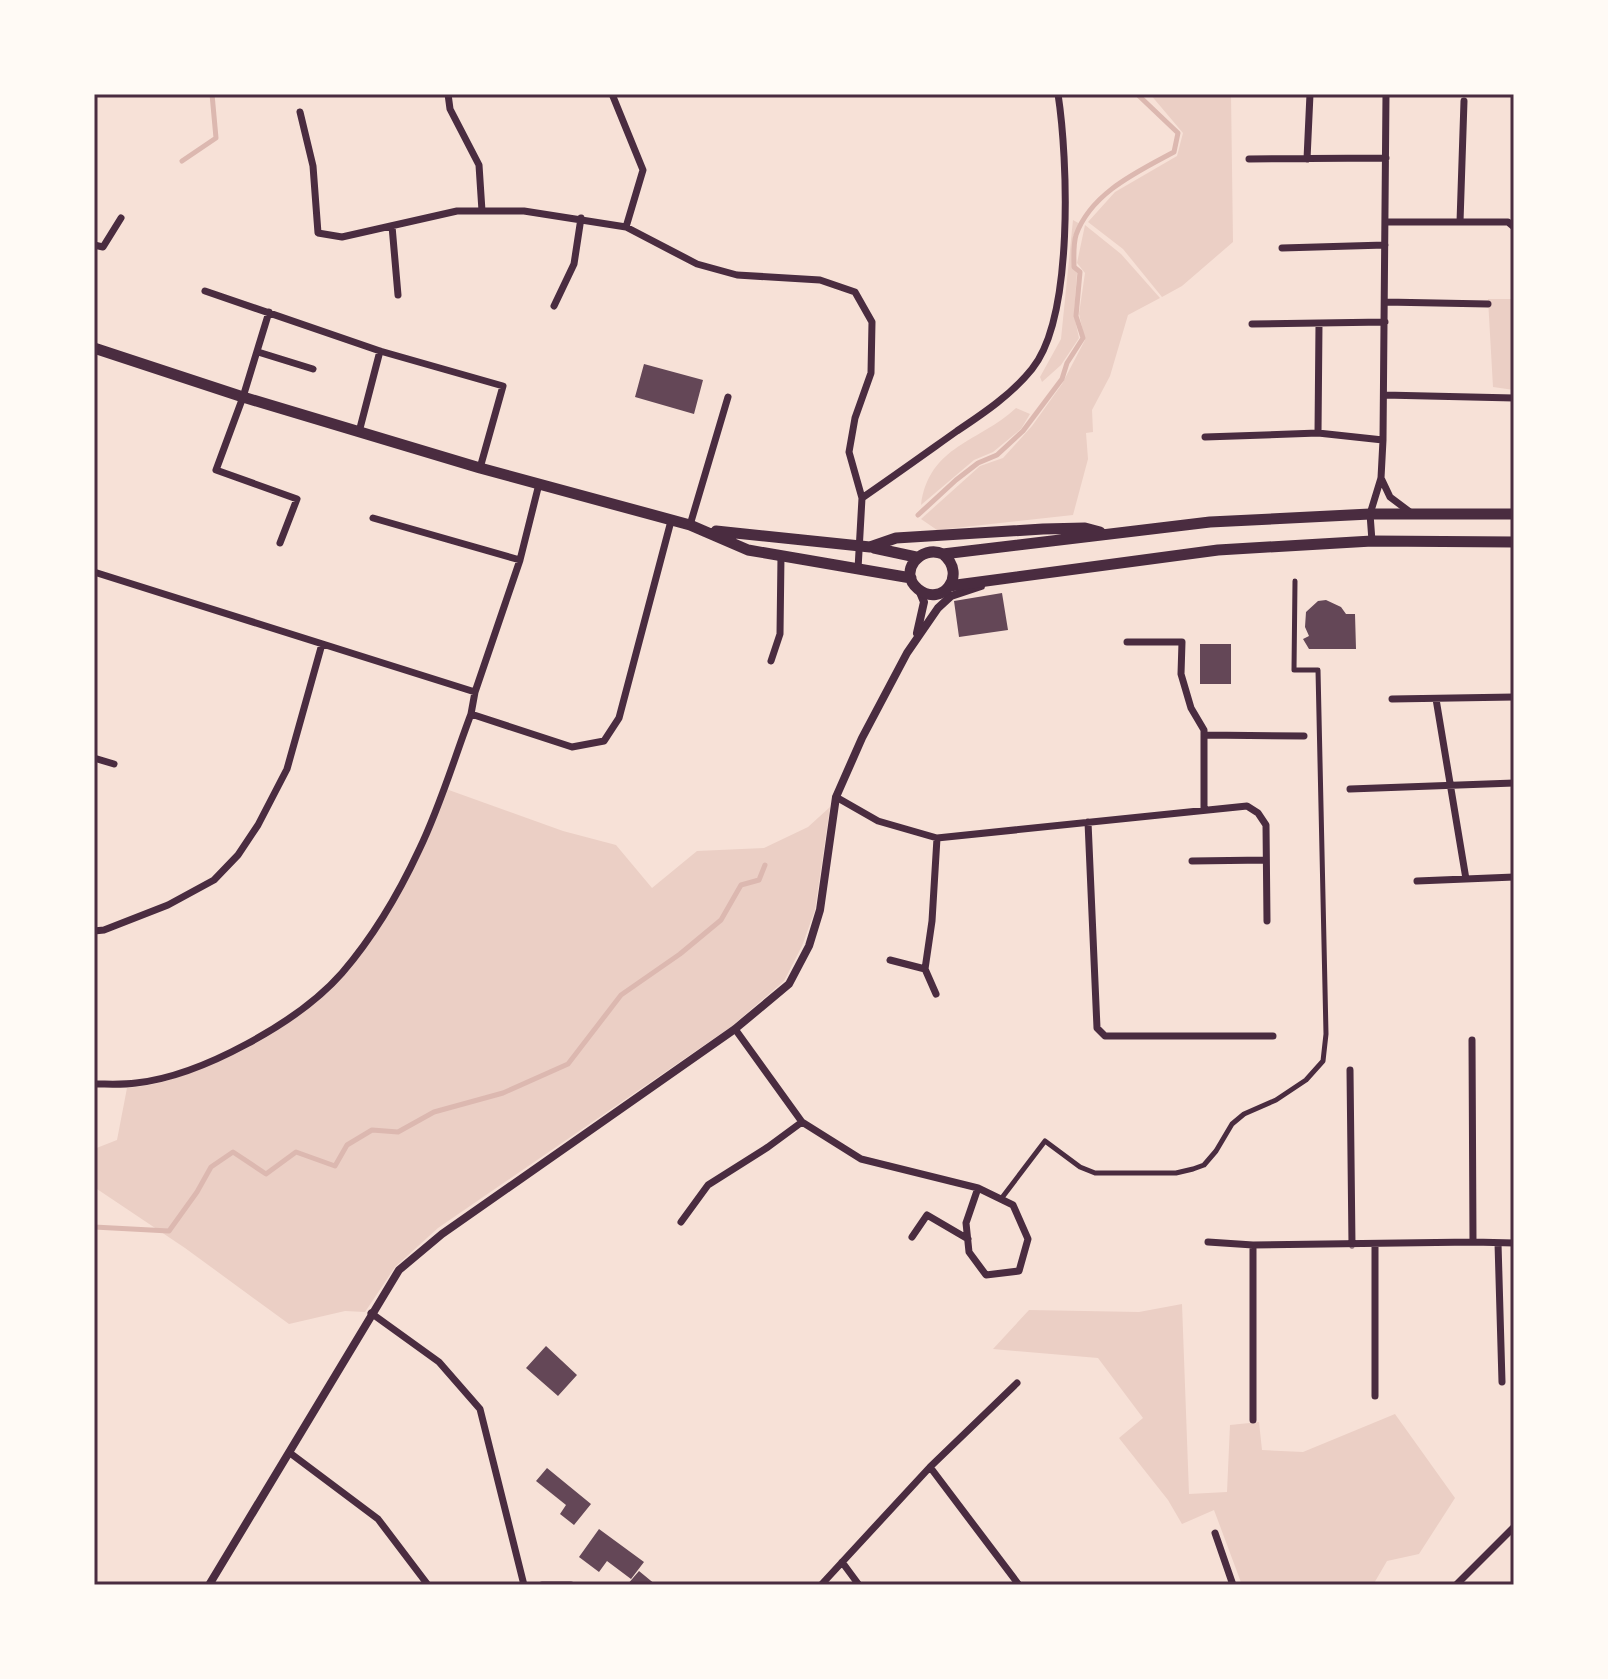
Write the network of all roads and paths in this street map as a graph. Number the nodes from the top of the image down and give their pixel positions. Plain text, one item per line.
1 (448, 94) edge
2 (612, 94) edge
3 (1058, 94) edge
4 (1310, 94) edge
5 (1386, 94) edge
6 (1464, 101) dead end
7 (300, 112) dead end
8 (1386, 158) junction
9 (1249, 159) dead end
10 (1307, 159) junction
11 (482, 211) junction
12 (121, 218) dead end
13 (581, 218) junction
14 (1386, 222) junction
15 (1460, 222) junction
16 (392, 226) junction
17 (626, 227) junction
18 (1514, 227) edge
19 (94, 245) edge
20 (1385, 245) junction
21 (1282, 248) dead end
22 (205, 291) dead end
23 (398, 295) dead end
24 (1385, 302) junction
25 (1488, 304) dead end
26 (554, 306) dead end
27 (269, 312) junction
28 (1385, 322) junction
29 (1252, 324) dead end
30 (1319, 324) junction
31 (94, 348) edge
32 (380, 351) junction
33 (258, 352) junction
34 (313, 369) dead end
35 (1384, 395) junction
36 (243, 397) junction
37 (728, 397) dead end
38 (1514, 398) edge
39 (359, 432) junction
40 (1318, 433) junction
41 (1205, 437) dead end
42 (1383, 440) junction
43 (480, 468) junction
44 (1381, 478) junction
45 (539, 484) junction
46 (862, 498) junction
47 (1370, 514) junction
48 (1414, 514) junction
49 (1514, 514) edge
50 (373, 518) dead end
51 (671, 521) junction
52 (690, 525) junction
53 (703, 530) junction
54 (1107, 534) junction
55 (1372, 541) junction
56 (1514, 542) edge
57 (280, 543) dead end
58 (865, 546) junction
59 (943, 554) junction
60 (781, 556) junction
61 (916, 557) junction
62 (520, 560) junction
63 (858, 569) junction
64 (94, 572) edge
65 (911, 578) junction
66 (1004, 579) junction
67 (1295, 581) dead end
68 (919, 590) junction
69 (944, 590) junction
70 (933, 614) junction
71 (914, 641) junction
72 (1127, 642) dead end
73 (322, 644) junction
74 (771, 661) dead end
75 (475, 692) junction
76 (1514, 697) edge
77 (1392, 699) dead end
78 (1436, 699) junction
79 (471, 714) junction
80 (1204, 735) junction
81 (1304, 736) dead end
82 (94, 758) edge
83 (114, 764) dead end
84 (1514, 783) edge
85 (1450, 785) junction
86 (1350, 789) dead end
87 (836, 797) junction
88 (1204, 810) junction
89 (1088, 822) junction
90 (937, 838) junction
91 (1266, 860) junction
92 (1192, 861) dead end
93 (1514, 877) edge
94 (1466, 879) junction
95 (1417, 881) dead end
96 (1267, 921) dead end
97 (94, 931) edge
98 (890, 960) dead end
99 (925, 969) junction
100 (936, 994) dead end
101 (735, 1029) junction
102 (1273, 1036) dead end
103 (1472, 1040) dead end
104 (1350, 1070) dead end
105 (94, 1084) edge
106 (802, 1122) junction
107 (978, 1188) junction
108 (1001, 1199) junction
109 (681, 1222) dead end
110 (912, 1237) dead end
111 (968, 1239) junction
112 (1208, 1242) dead end
113 (1473, 1242) junction
114 (1498, 1243) junction
115 (1514, 1243) edge
116 (1253, 1245) junction
117 (1352, 1245) junction
118 (1375, 1245) junction
119 (371, 1313) junction
120 (1502, 1382) dead end
121 (1017, 1383) dead end
122 (1375, 1396) dead end
123 (1253, 1420) dead end
124 (290, 1453) junction
125 (930, 1467) junction
126 (1514, 1527) edge
127 (1215, 1533) dead end
128 (842, 1562) junction
129 (212, 1584) edge
130 (428, 1585) edge
131 (524, 1585) edge
132 (542, 1585) edge
133 (571, 1585) edge
134 (821, 1585) edge
135 (859, 1585) edge
136 (1019, 1585) edge
137 (1233, 1585) edge
138 (1456, 1585) edge

1 - 11 street
2 - 17 street
3 - 46 street
4 - 10 street
5 - 8 street
6 - 15 street
7 - 16 street
8 - 10 street
8 - 14 street
9 - 10 street
11 - 13 street
11 - 16 street
12 - 19 street
13 - 17 street
13 - 26 street
14 - 15 street
14 - 20 street
15 - 18 street
16 - 23 street
17 - 46 street
20 - 21 street
20 - 24 street
22 - 27 street
24 - 25 street
24 - 28 street
27 - 32 street
27 - 33 street
28 - 30 street
28 - 35 street
29 - 30 street
30 - 40 street
31 - 36 highway
32 - 39 street
32 - 43 street
33 - 34 street
33 - 36 street
35 - 38 street
35 - 42 street
36 - 39 highway
36 - 57 street
37 - 52 street
39 - 43 highway
40 - 41 street
40 - 42 street
42 - 44 street
43 - 45 highway
44 - 47 street
44 - 48 street
45 - 51 highway
45 - 62 street
46 - 58 street
47 - 48 highway
47 - 54 highway
47 - 55 street
48 - 49 highway
50 - 62 street
51 - 52 highway
51 - 79 street
52 - 53 highway
53 - 58 highway
53 - 60 highway
54 - 58 highway
54 - 59 highway
55 - 56 highway
55 - 66 highway
58 - 61 highway
58 - 63 street
59 - 61 highway
59 - 69 highway
60 - 63 highway
60 - 74 street
61 - 65 highway
62 - 75 street
63 - 65 highway
64 - 73 street
65 - 68 highway
66 - 69 highway
66 - 70 street
67 - 108 street
68 - 69 highway
68 - 71 street
69 - 70 street
70 - 71 street
71 - 87 street
72 - 80 street
73 - 75 street
73 - 97 street
75 - 79 street
76 - 78 street
77 - 78 street
78 - 85 street
79 - 105 street
80 - 81 street
80 - 88 street
82 - 83 street
84 - 85 street
85 - 86 street
85 - 94 street
87 - 90 street
87 - 101 street
88 - 89 street
88 - 91 street
89 - 90 street
89 - 102 street
90 - 99 street
91 - 92 street
91 - 96 street
93 - 94 street
94 - 95 street
98 - 99 street
99 - 100 street
101 - 106 street
101 - 119 street
103 - 113 street
104 - 117 street
106 - 107 street
106 - 109 street
107 - 108 street
107 - 111 street
108 - 111 street
110 - 111 street
112 - 116 street
113 - 114 street
113 - 118 street
114 - 115 street
114 - 120 street
116 - 117 street
116 - 123 street
117 - 118 street
118 - 122 street
119 - 124 street
119 - 131 street
121 - 125 street
124 - 129 street
124 - 130 street
125 - 128 street
125 - 136 street
126 - 138 street
127 - 137 street
128 - 134 street
128 - 135 street
132 - 133 street

